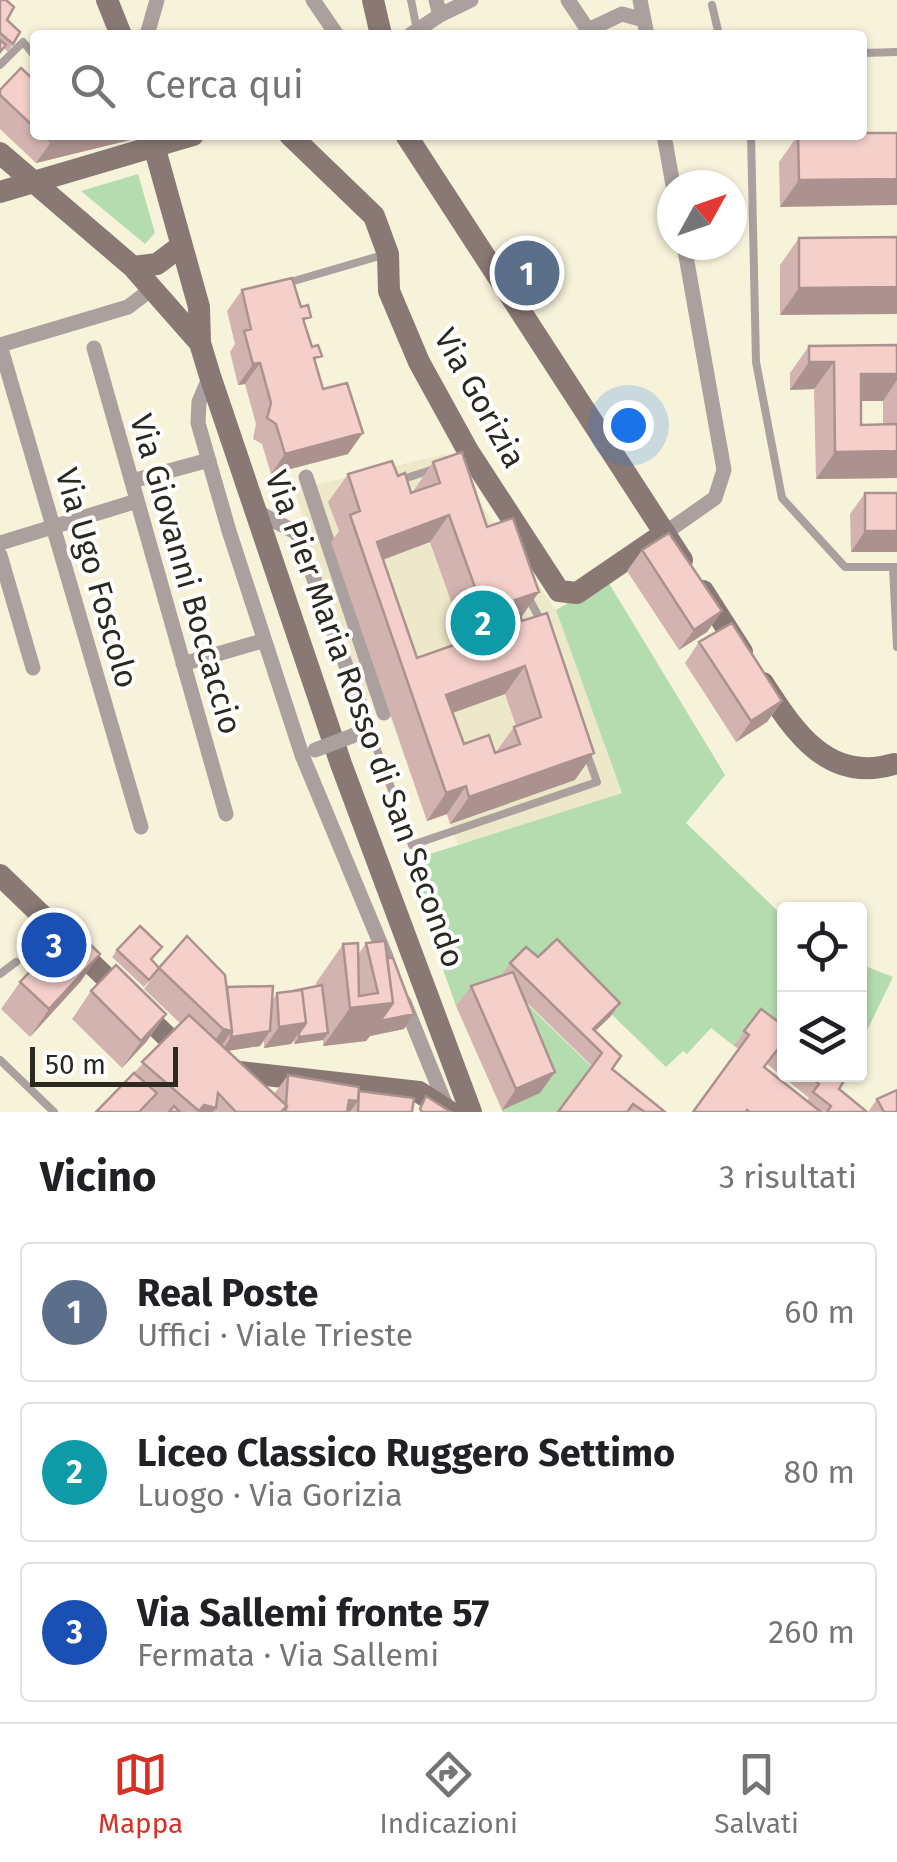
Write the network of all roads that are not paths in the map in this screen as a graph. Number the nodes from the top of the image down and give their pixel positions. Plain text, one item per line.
1 (107, 0) edge
2 (157, 0) edge
3 (313, 0) edge
4 (373, 0) edge
5 (411, 0) edge
6 (471, 0) edge
7 (568, 0) edge
8 (640, 0) edge
9 (712, 5) dead end
10 (438, 8) edge
11 (645, 27) edge
12 (119, 30) edge
13 (148, 30) edge
14 (334, 30) edge
15 (380, 30) edge
16 (414, 30) edge
17 (416, 30) edge
18 (718, 30) edge
19 (30, 51) edge
20 (897, 52) edge
21 (867, 53) edge
22 (2, 60) edge
23 (152, 140) edge
24 (295, 140) edge
25 (409, 140) edge
26 (665, 140) edge
27 (751, 140) edge
28 (0, 153) edge
29 (670, 170) edge
30 (34, 183) junction
31 (0, 192) edge
32 (181, 246) junction
33 (388, 254) junction
34 (687, 260) edge
35 (133, 268) junction
36 (287, 282) edge
37 (152, 288) junction
38 (200, 343) junction
39 (0, 345) edge
40 (94, 348) dead end
41 (210, 376) junction
42 (209, 460) junction
43 (443, 466) edge
44 (306, 477) dead end
45 (132, 481) junction
46 (390, 483) edge
47 (137, 501) junction
48 (254, 510) junction
49 (53, 526) junction
50 (665, 533) junction
51 (0, 542) edge
52 (0, 556) edge
53 (895, 567) edge
54 (522, 585) edge
55 (545, 632) edge
56 (262, 642) junction
57 (897, 647) edge
58 (184, 664) junction
59 (33, 668) dead end
60 (384, 713) dead end
61 (369, 728) junction
62 (584, 745) edge
63 (308, 753) junction
64 (896, 763) edge
65 (226, 814) dead end
66 (141, 826) dead end
67 (0, 876) edge
68 (16, 962) dead end
69 (389, 965) edge
70 (0, 974) edge
71 (396, 983) edge
72 (3, 1063) edge
73 (462, 1082) junction
74 (449, 1110) edge
75 (54, 1112) edge
76 (471, 1112) edge
77 (482, 1112) edge

1 - 12 street
2 - 13 street
3 - 14 street
4 - 15 street
5 - 16 lane
6 - 10 street
7 - 11 street
8 - 11 street
9 - 18 lane
10 - 17 street
19 - 22 lane
20 - 21 lane
23 - 30 street
23 - 32 street, Via Pier Maria Rosso di San Secondo
24 - 33 street, Via Gorizia
25 - 50 street
26 - 29 street
27 - 53 lane
28 - 30 street
30 - 31 street
30 - 35 street
32 - 35 street
32 - 38 street, Via Pier Maria Rosso di San Secondo
33 - 36 lane
33 - 50 street, Via Gorizia
34 - 50 street
35 - 37 street
37 - 38 street
37 - 39 street
38 - 41 street, Via Pier Maria Rosso di San Secondo
39 - 49 street, Via Ugo Foscolo
40 - 45 street, Via Giovanni Boccaccio
41 - 42 street, Via Pier Maria Rosso di San Secondo
41 - 48 street, Via Pier Maria Rosso di San Secondo
42 - 45 street
42 - 56 street, Via Pier Maria Rosso di San Secondo
43 - 46 lane
44 - 60 street
45 - 47 street, Via Giovanni Boccaccio
47 - 49 street
47 - 58 street, Via Giovanni Boccaccio
48 - 61 street
48 - 73 street, Via Pier Maria Rosso di San Secondo
49 - 51 street
49 - 66 street, Via Ugo Foscolo
50 - 64 street
52 - 59 street
53 - 57 lane
54 - 55 lane
56 - 58 street
56 - 63 street, Via Pier Maria Rosso di San Secondo
58 - 65 street, Via Giovanni Boccaccio
61 - 62 lane
61 - 63 street, bridge
63 - 69 street, Via Pier Maria Rosso di San Secondo
67 - 74 street
68 - 70 lane
71 - 74 street, Via Pier Maria Rosso di San Secondo
72 - 75 lane
73 - 76 street
73 - 77 street

